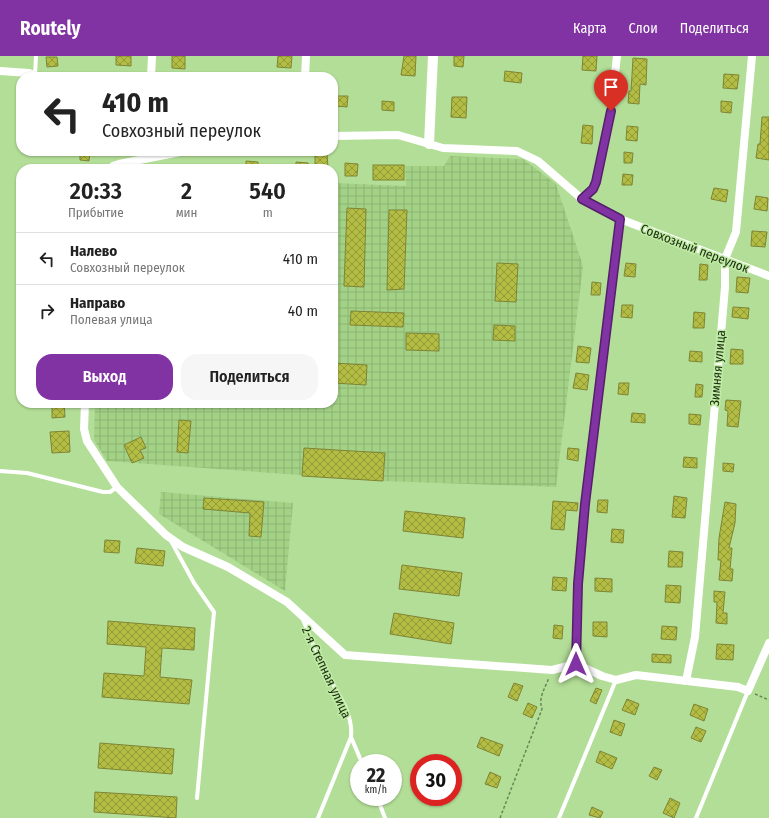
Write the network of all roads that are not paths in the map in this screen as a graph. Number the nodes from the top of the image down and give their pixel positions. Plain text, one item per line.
1 (36, 56) edge
2 (152, 56) edge
3 (306, 56) edge
4 (433, 56) edge
5 (618, 56) edge
6 (752, 56) edge
7 (0, 71) edge
8 (16, 72) edge
9 (37, 72) edge
10 (151, 72) edge
11 (305, 72) edge
12 (338, 136) edge
13 (429, 144) junction
14 (150, 156) edge
15 (122, 164) edge
16 (582, 199) junction
17 (620, 219) junction
18 (725, 259) junction
19 (769, 276) edge
20 (85, 408) edge
21 (0, 471) edge
22 (118, 487) junction
23 (170, 539) junction
24 (302, 616) junction
25 (769, 643) edge
26 (576, 664) junction
27 (616, 680) junction
28 (686, 681) junction
29 (748, 691) junction
30 (351, 737) junction
31 (358, 754) edge
32 (197, 798) dead end
33 (380, 806) edge
34 (318, 818) edge
35 (385, 818) edge
36 (559, 818) edge
37 (696, 818) edge

1 - 9 lane
2 - 10 street
3 - 11 street
4 - 13 street
5 - 16 street
6 - 18 street, Зимняя улица
7 - 8 street
12 - 13 street, Совхозный переулок
13 - 16 street, Совхозный переулок
14 - 15 street
16 - 17 street, Совхозный переулок
17 - 18 street, Совхозный переулок
17 - 26 street
18 - 19 street, Совхозный переулок
18 - 28 street, Зимняя улица
20 - 22 street
21 - 22 lane
22 - 23 street
23 - 24 street
23 - 32 lane
24 - 26 street
24 - 30 lane, 2-я Степная улица
25 - 29 street
26 - 27 street
27 - 28 street
27 - 36 lane
28 - 29 street
29 - 37 lane
30 - 31 lane
30 - 34 lane, 2-я Степная улица
33 - 35 lane

